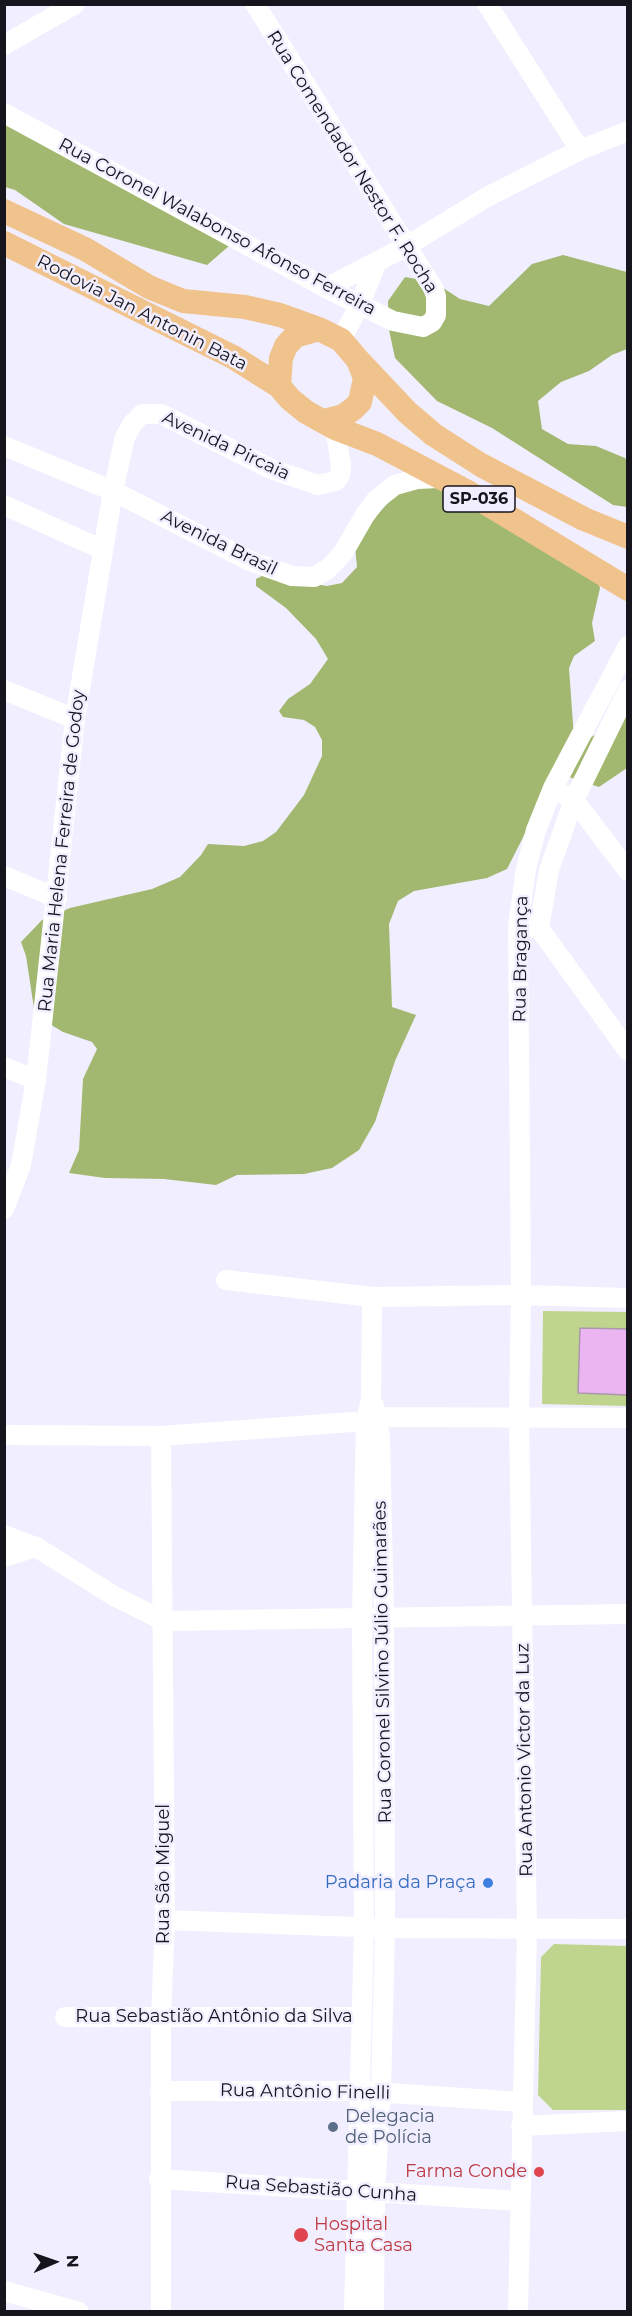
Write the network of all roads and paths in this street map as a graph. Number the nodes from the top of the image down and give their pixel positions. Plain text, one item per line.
1 (75, 4) edge
2 (255, 4) edge
3 (487, 4) edge
4 (4, 45) edge
5 (4, 113) edge
6 (627, 131) edge
7 (580, 150) junction
8 (4, 211) edge
9 (4, 243) edge
10 (405, 247) junction
11 (376, 264) junction
12 (326, 288) junction
13 (360, 304) junction
14 (432, 322) joint
15 (319, 329) junction
16 (341, 340) junction
17 (358, 360) junction
18 (279, 386) junction
19 (329, 424) junction
20 (4, 446) edge
21 (438, 478) junction
22 (113, 491) junction
23 (4, 506) edge
24 (627, 537) edge
25 (103, 550) junction
26 (627, 589) edge
27 (627, 646) edge
28 (4, 690) edge
29 (627, 690) edge
30 (75, 719) junction
31 (553, 788) junction
32 (574, 800) junction
33 (627, 871) edge
34 (4, 876) edge
35 (57, 898) junction
36 (518, 926) junction
37 (539, 928) junction
38 (627, 1051) edge
39 (4, 1067) edge
40 (36, 1080) junction
41 (4, 1209) edge
42 (226, 1280) dead end
43 (521, 1295) junction
44 (372, 1297) junction
45 (627, 1298) edge
46 (519, 1418) junction
47 (627, 1418) edge
48 (371, 1419) junction
49 (4, 1435) edge
50 (161, 1436) junction
51 (4, 1535) edge
52 (36, 1546) junction
53 (4, 1557) edge
54 (627, 1614) edge
55 (524, 1615) junction
56 (362, 1617) junction
57 (384, 1617) junction
58 (164, 1621) junction
59 (165, 1920) junction
60 (364, 1927) junction
61 (385, 1928) junction
62 (627, 1929) edge
63 (527, 1930) junction
64 (65, 2017) dead end
65 (362, 2017) junction
66 (161, 2018) junction
67 (160, 2091) junction
68 (360, 2091) junction
69 (381, 2092) junction
70 (522, 2102) junction
71 (627, 2121) edge
72 (521, 2126) junction
73 (159, 2179) junction
74 (365, 2192) junction
75 (519, 2201) junction
76 (4, 2291) edge
77 (79, 2312) edge
78 (160, 2312) edge
79 (354, 2312) edge
80 (374, 2312) edge
81 (518, 2312) edge

1 - 4 street
2 - 10 street, Rua Comendador Nestor F. Rocha
3 - 7 street
5 - 12 street, Rua Coronel Walabonso Afonso Ferreira
6 - 7 street
7 - 10 street
8 - 15 main road, Rodovia Jan Antonin Bata / SP-036
9 - 18 main road, Rodovia Jan Antonin Bata / SP-036
10 - 11 street
10 - 14 street, Rua Comendador Nestor F. Rocha
11 - 12 street
11 - 13 street
12 - 13 street, Rua Coronel Walabonso Afonso Ferreira
13 - 14 street, Rua Coronel Walabonso Afonso Ferreira
13 - 16 street
15 - 16 main road, SP-036
15 - 18 main road
16 - 17 main road, SP-036
17 - 19 main road
17 - 24 main road, SP-036
18 - 19 main road, SP-036
19 - 21 main road, SP-036
19 - 22 street, Avenida Pircaia
20 - 22 street, Avenida Brasil
21 - 22 street, Avenida Brasil
21 - 26 main road, SP-036
22 - 25 street, Rua Maria Helena Ferreira de Godoy
23 - 25 street
25 - 30 street, Rua Maria Helena Ferreira de Godoy
27 - 31 street, Rua Bragança
28 - 30 street
29 - 32 street, Rua Bragança
30 - 35 street, Rua Maria Helena Ferreira de Godoy
31 - 32 street
31 - 36 street, Rua Bragança
32 - 33 street
32 - 37 street, Rua Bragança
34 - 35 street
35 - 40 street, Rua Maria Helena Ferreira de Godoy
36 - 37 street
36 - 43 street, Rua Bragança
37 - 38 street
39 - 40 street
40 - 41 street, Rua Maria Helena Ferreira de Godoy
42 - 44 street
43 - 44 street
43 - 45 street
43 - 46 street, Rua Bragança
44 - 48 street, Rua Coronel Silvino Júlio Guimarães
46 - 47 street
46 - 48 street
46 - 55 street, Rua Antonio Victor da Luz
48 - 50 street
48 - 56 street, Rua Coronel Silvino Júlio Guimarães
48 - 57 street, Rua Coronel Silvino Júlio Guimarães
49 - 50 street
50 - 58 street, Rua São Miguel
51 - 52 street
52 - 53 street
52 - 58 street
54 - 55 street
55 - 57 street
55 - 63 street, Rua Antonio Victor da Luz
56 - 57 street
56 - 58 street
56 - 60 street, Rua Coronel Silvino Júlio Guimarães
57 - 61 street, Rua Coronel Silvino Júlio Guimarães
58 - 59 street, Rua São Miguel
59 - 60 street
59 - 66 street, Rua São Miguel
60 - 61 street
60 - 65 street, Rua Coronel Silvino Júlio Guimarães
61 - 63 street
61 - 69 street, Rua Coronel Silvino Júlio Guimarães
62 - 63 street
63 - 70 street, Rua Antonio Victor da Luz
64 - 66 street, Rua Sebastião Antônio da Silva
65 - 66 street, Rua Sebastião Antônio da Silva
65 - 68 street, Rua Coronel Silvino Júlio Guimarães
66 - 67 street, Rua São Miguel
67 - 68 street, Rua Antônio Finelli
67 - 73 street, Rua São Miguel
68 - 69 street, Rua Antônio Finelli
68 - 74 street, Rua Coronel Silvino Júlio Guimarães
69 - 70 street, Rua Antônio Finelli
69 - 74 street, Rua Coronel Silvino Júlio Guimarães
70 - 72 street, Rua Antonio Victor da Luz
71 - 72 street
72 - 75 street, Rua Antonio Victor da Luz
73 - 74 street, Rua Sebastião Cunha
73 - 78 street, Rua São Miguel
74 - 75 street, Rua Sebastião Cunha
74 - 79 street
74 - 80 street
75 - 81 street, Rua Antonio Victor da Luz
76 - 77 street

